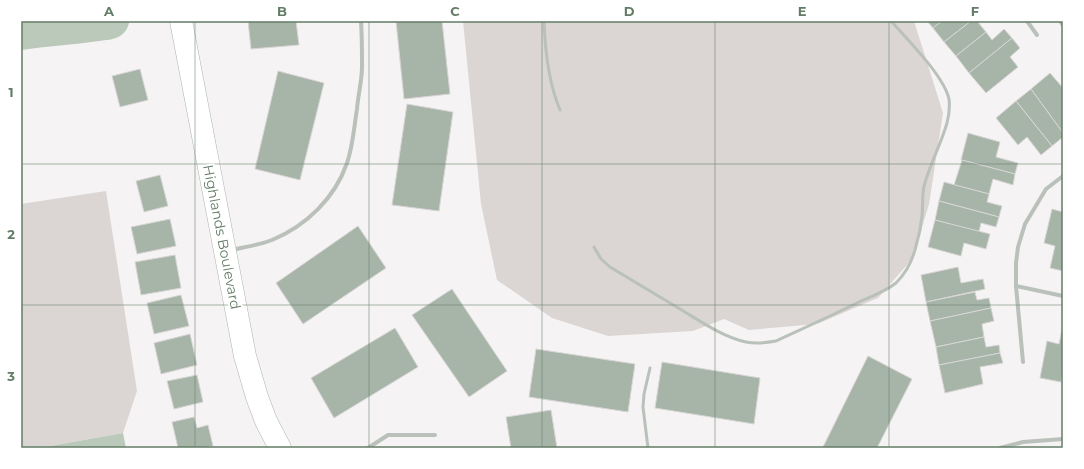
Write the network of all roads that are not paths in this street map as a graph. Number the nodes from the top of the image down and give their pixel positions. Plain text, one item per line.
1 (181, 21) edge
2 (361, 21) edge
3 (544, 21) edge
4 (891, 21) edge
5 (1027, 21) edge
6 (1060, 21) edge
7 (1063, 25) edge
8 (1038, 35) dead end
9 (560, 110) dead end
10 (1063, 176) edge
11 (594, 247) dead end
12 (224, 251) junction
13 (1016, 286) junction
14 (1063, 296) edge
15 (1023, 362) dead end
16 (650, 368) dead end
17 (435, 435) dead end
18 (1063, 439) edge
19 (280, 448) edge
20 (368, 448) edge
21 (648, 448) edge
22 (1000, 448) edge

1 - 12 street, Highlands Boulevard
2 - 12 street
3 - 9 lane
4 - 11 lane
5 - 8 street
6 - 7 street
10 - 13 street
12 - 19 street, Highlands Boulevard
13 - 14 street
13 - 15 street
16 - 21 lane
17 - 20 street
18 - 22 street

